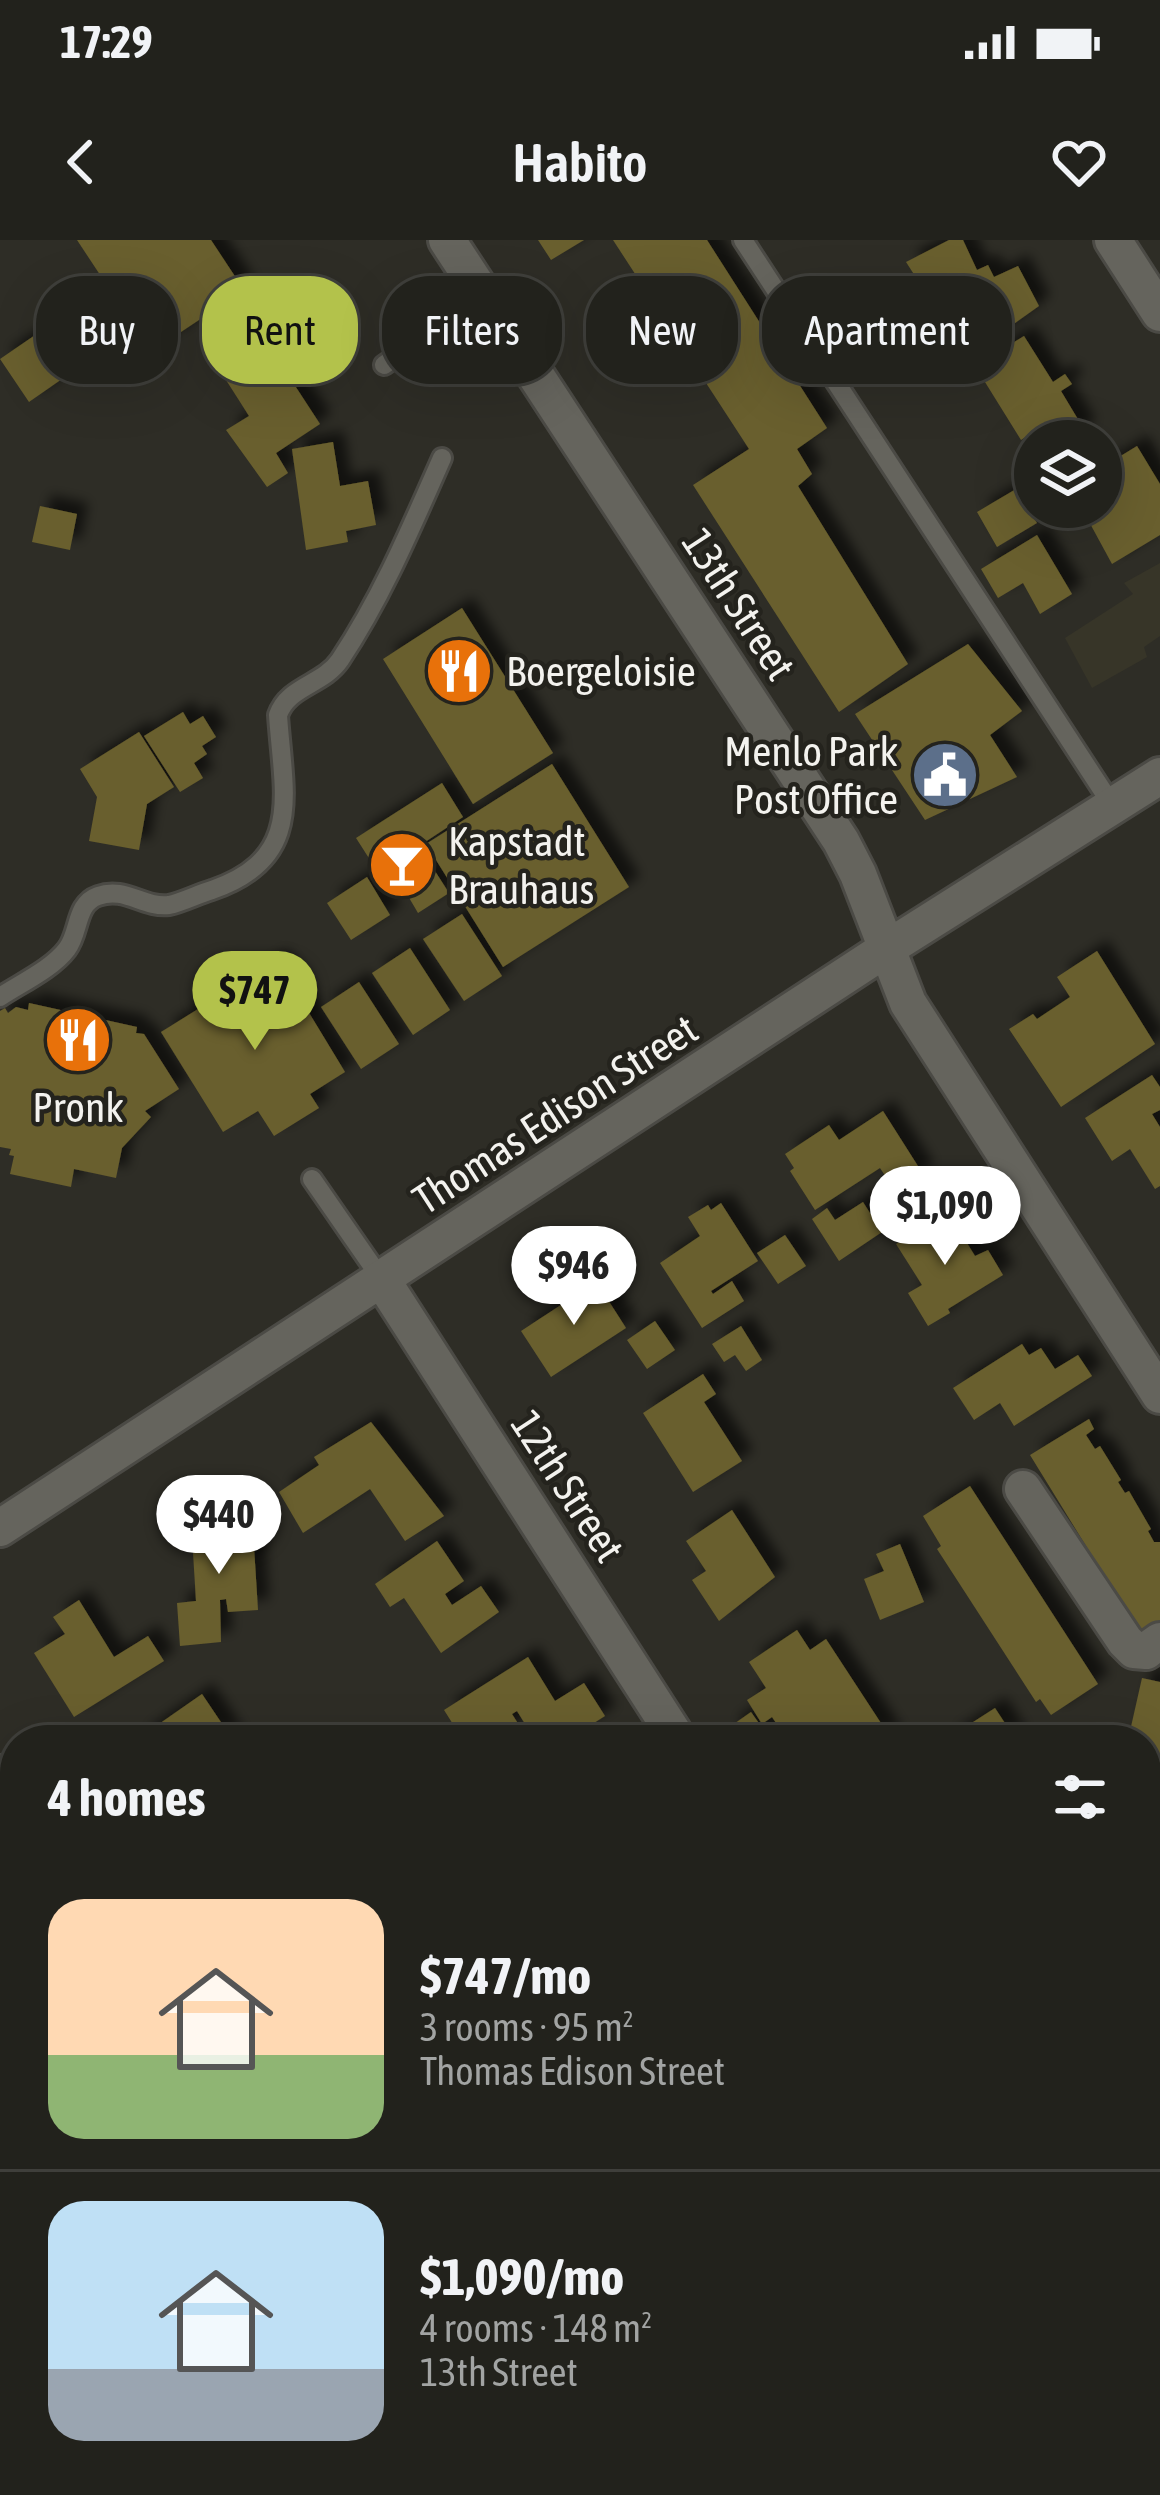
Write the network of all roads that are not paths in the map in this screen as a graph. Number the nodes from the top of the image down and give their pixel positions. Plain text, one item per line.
1 (447, 240) edge
2 (743, 240) edge
3 (1113, 240) edge
4 (471, 276) edge
5 (1160, 313) edge
6 (542, 384) edge
7 (442, 458) dead end
8 (1160, 776) edge
9 (1112, 805) junction
10 (886, 949) junction
11 (0, 998) edge
12 (312, 1179) dead end
13 (382, 1280) junction
14 (1160, 1395) edge
15 (1023, 1489) dead end
16 (0, 1528) edge
17 (1160, 1641) edge
18 (668, 1725) edge

1 - 4 street, 13th Street
2 - 9 lane
3 - 5 street
6 - 10 street, 13th Street
7 - 11 lane
8 - 9 street, Thomas Edison Street
9 - 10 street, Thomas Edison Street
10 - 13 street, Thomas Edison Street
10 - 14 street, 13th Street
12 - 13 lane
13 - 16 street, Thomas Edison Street
13 - 18 street, 12th Street
15 - 17 street

